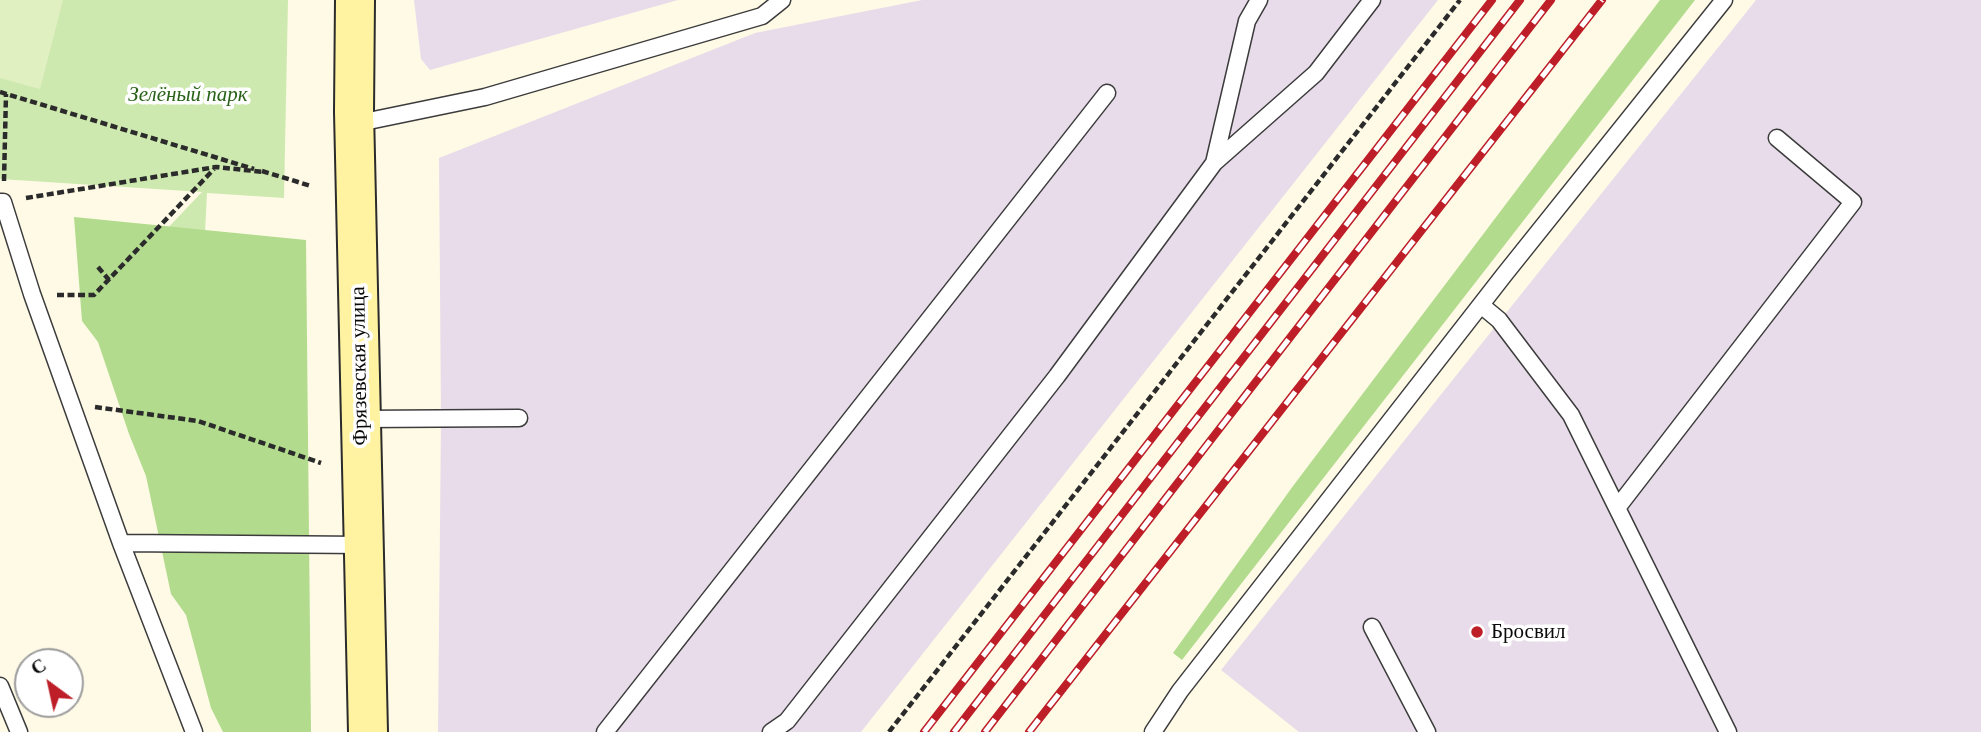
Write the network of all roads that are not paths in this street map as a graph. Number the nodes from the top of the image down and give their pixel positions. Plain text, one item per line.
1 (355, 0) edge
2 (782, 0) edge
3 (1259, 0) edge
4 (1372, 0) edge
5 (1724, 0) edge
6 (1107, 93) dead end
7 (354, 124) junction
8 (1777, 138) dead end
9 (1214, 163) junction
10 (1, 202) edge
11 (1481, 305) junction
12 (519, 418) dead end
13 (361, 419) junction
14 (1618, 508) junction
15 (121, 543) junction
16 (364, 545) junction
17 (1372, 627) dead end
18 (0, 686) edge
19 (19, 732) edge
20 (194, 732) edge
21 (368, 732) edge
22 (605, 732) edge
23 (771, 732) edge
24 (1153, 732) edge
25 (1427, 732) edge
26 (1728, 732) edge

1 - 7 main road, Фрязевская улица
2 - 7 lane
3 - 9 lane
4 - 9 lane
5 - 11 lane
6 - 22 lane
7 - 13 main road, Фрязевская улица
8 - 14 lane
9 - 23 lane
10 - 15 lane
11 - 14 lane
11 - 24 lane
12 - 13 lane
13 - 16 main road, Фрязевская улица
14 - 26 lane
15 - 16 lane
15 - 20 lane
16 - 21 main road, Фрязевская улица
17 - 25 lane
18 - 19 lane

